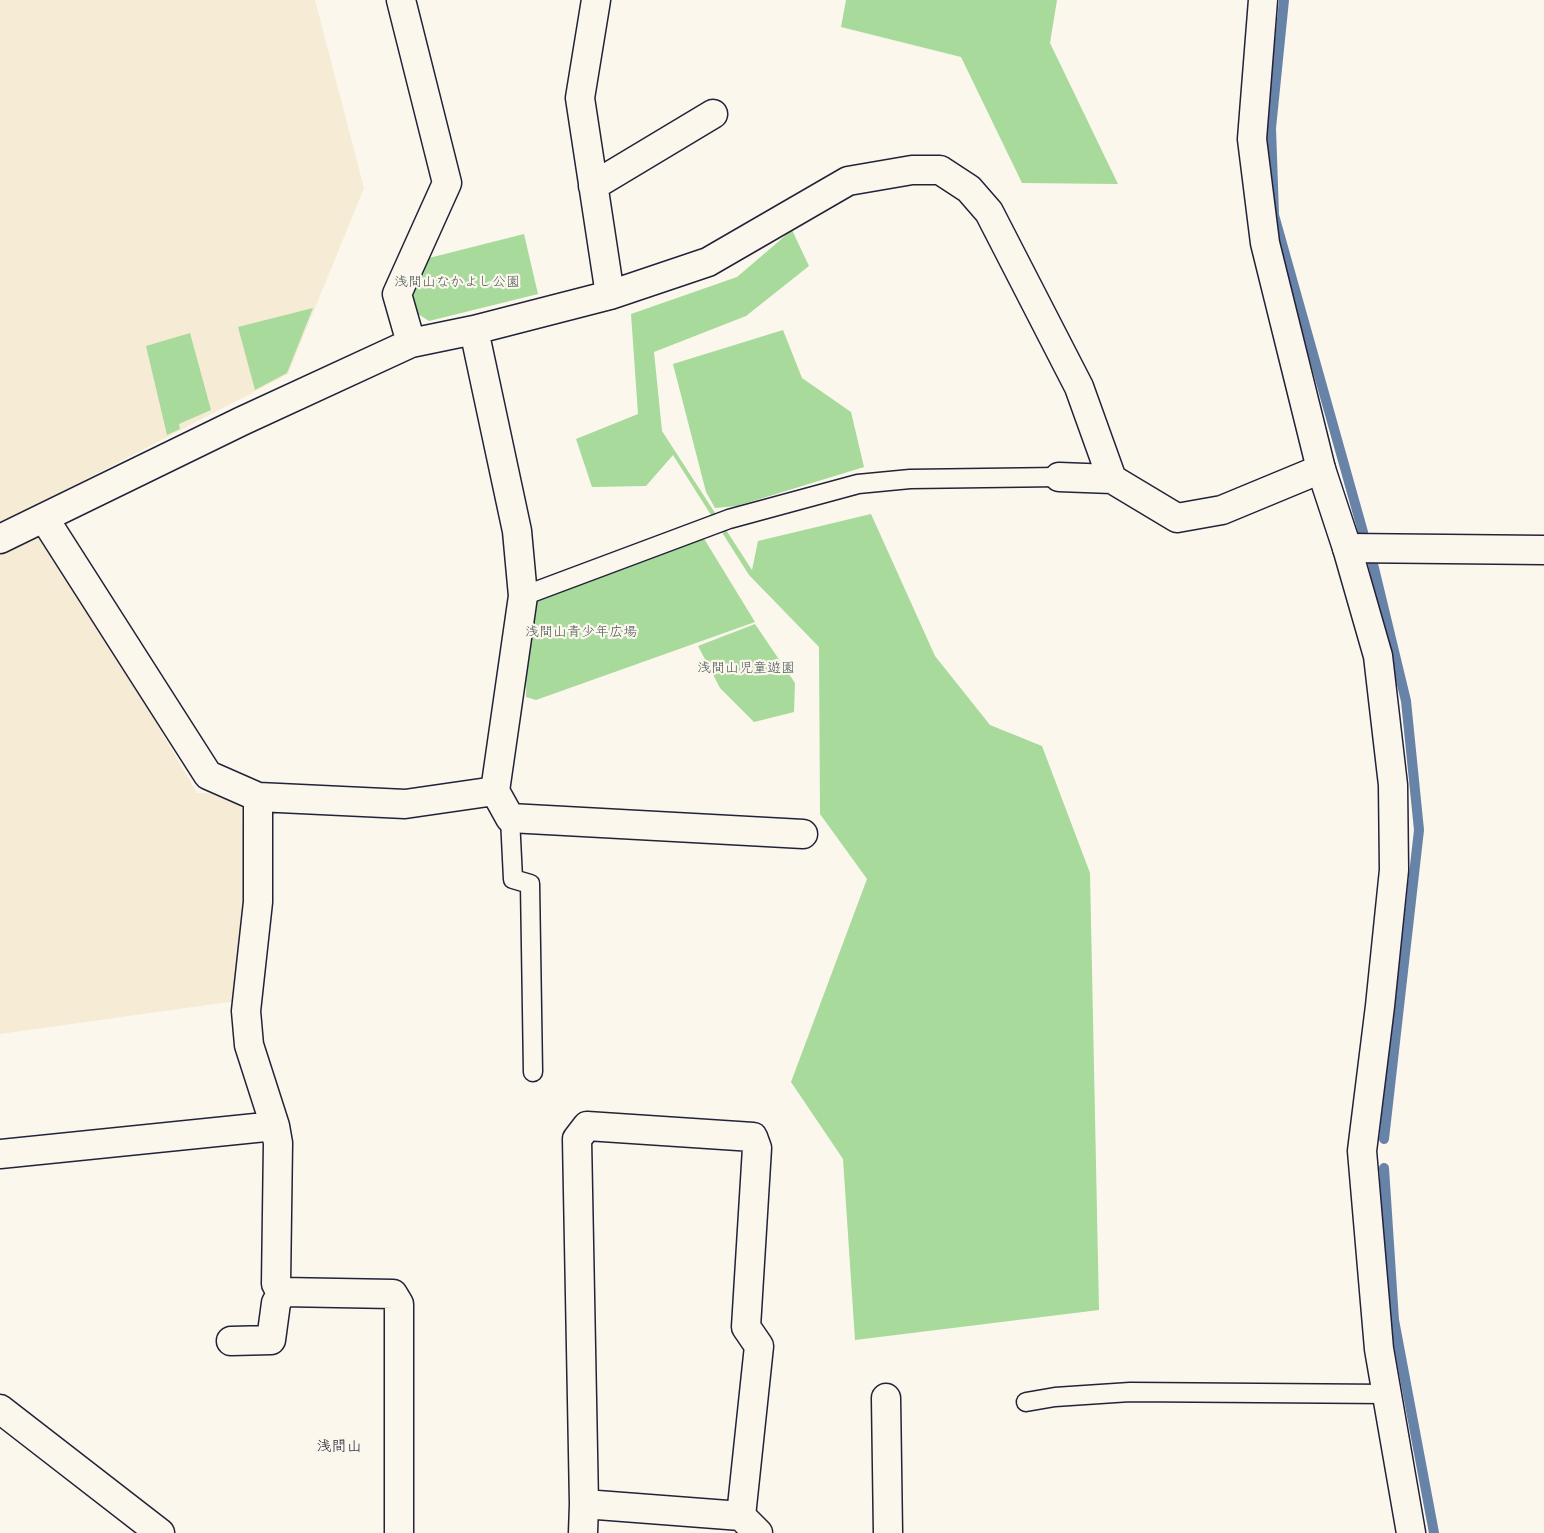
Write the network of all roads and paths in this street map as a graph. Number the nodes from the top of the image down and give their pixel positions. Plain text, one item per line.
1 (401, 0) edge
2 (596, 0) edge
3 (1263, 0) edge
4 (713, 114) dead end
5 (593, 186) junction
6 (610, 295) junction
7 (474, 330) junction
8 (411, 343) junction
9 (1321, 469) junction
10 (1059, 477) joint
11 (1112, 479) junction
12 (44, 518) junction
13 (0, 539) edge
14 (1347, 548) junction
15 (1544, 550) edge
16 (523, 596) junction
17 (495, 791) junction
18 (258, 797) junction
19 (510, 818) junction
20 (803, 834) dead end
21 (533, 1072) dead end
22 (275, 1126) junction
23 (0, 1154) edge
24 (282, 1292) junction
25 (231, 1341) dead end
26 (1387, 1394) junction
27 (886, 1398) dead end
28 (1026, 1402) dead end
29 (0, 1409) edge
30 (584, 1504) junction
31 (749, 1524) edge
32 (160, 1533) edge
33 (399, 1533) edge
34 (583, 1533) edge
35 (888, 1533) edge
36 (1411, 1533) edge

1 - 8 street
2 - 5 street
3 - 9 street
4 - 5 street
5 - 6 street
6 - 7 street
6 - 11 street
7 - 8 street
7 - 16 street
8 - 12 street
9 - 11 street
9 - 14 street
10 - 11 street
10 - 16 lane
12 - 13 street
12 - 18 street
14 - 15 street
14 - 26 street
16 - 17 street
17 - 18 street
17 - 19 street
18 - 22 street
19 - 20 street
19 - 21 lane
22 - 23 street
22 - 24 street
24 - 25 street
24 - 33 street
26 - 28 lane
26 - 36 street
27 - 35 street
29 - 32 street
30 - 31 street
30 - 31 street
30 - 34 street

